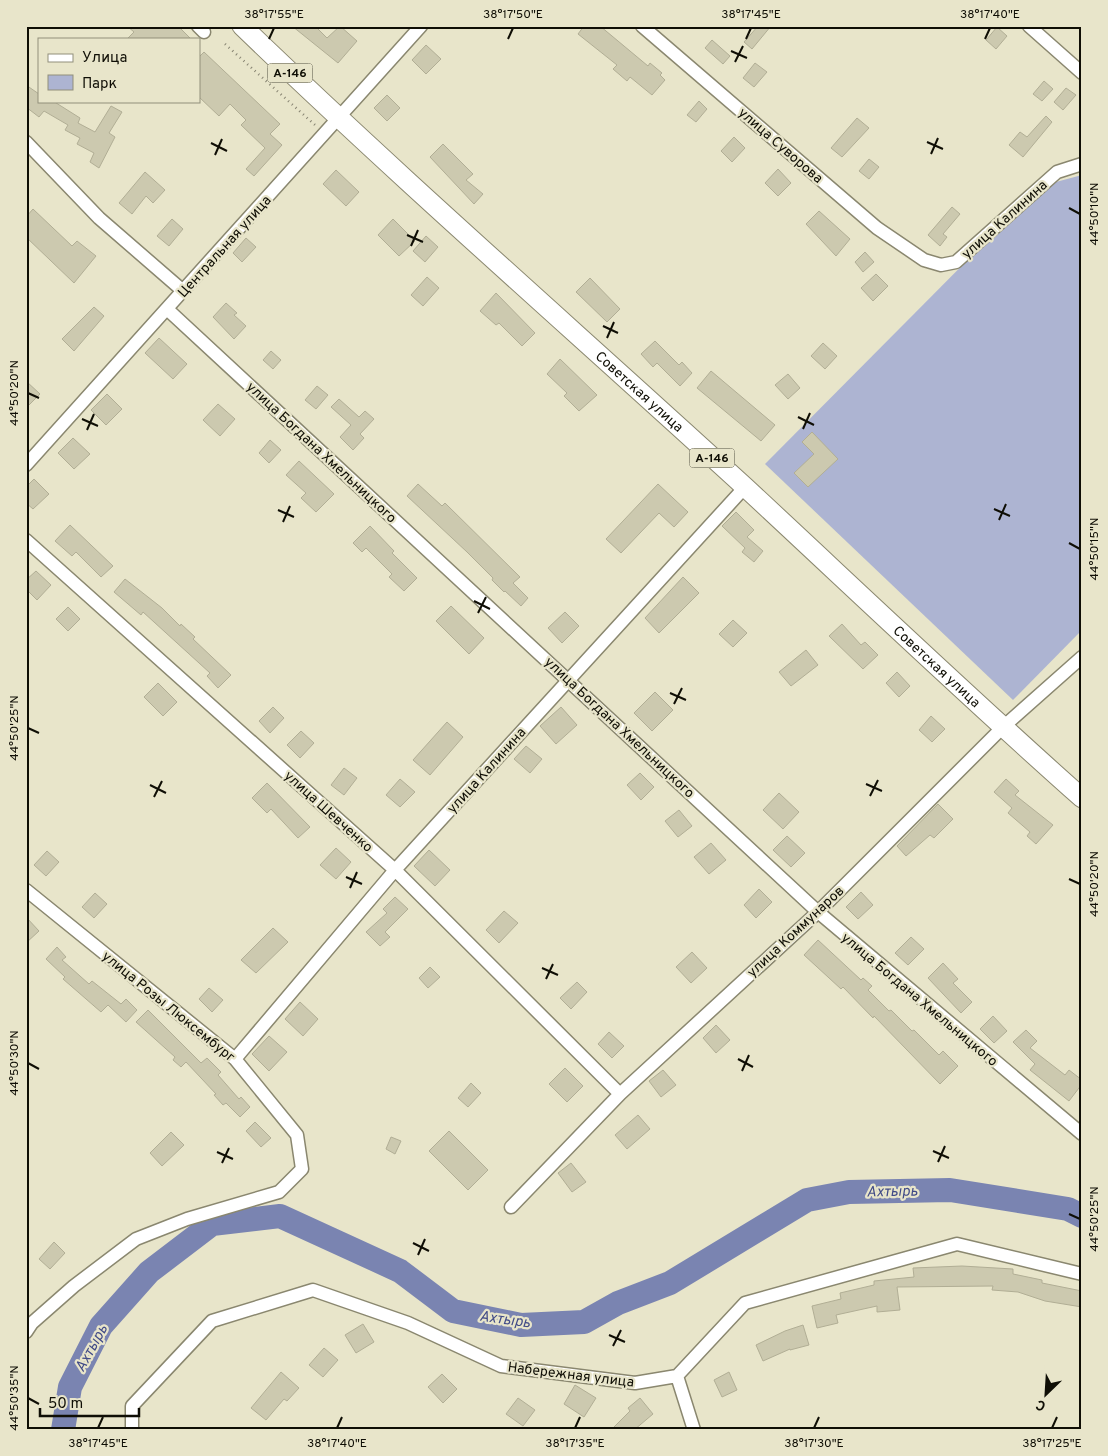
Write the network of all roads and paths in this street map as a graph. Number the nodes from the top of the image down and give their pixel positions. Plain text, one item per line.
1 (242, 26) edge
2 (421, 26) edge
3 (642, 26) edge
4 (1029, 26) edge
5 (225, 44) dead end
6 (1082, 72) edge
7 (339, 119) junction
8 (325, 134) junction
9 (26, 142) edge
10 (1082, 164) edge
11 (924, 260) joint
12 (182, 290) junction
13 (167, 309) junction
14 (26, 465) edge
15 (745, 488) junction
16 (26, 540) edge
17 (1082, 657) edge
18 (569, 679) junction
19 (1002, 728) junction
20 (1082, 798) edge
21 (395, 870) junction
22 (26, 890) edge
23 (818, 912) junction
24 (235, 1059) junction
25 (620, 1094) junction
26 (1082, 1134) edge
27 (511, 1207) dead end
28 (1082, 1274) edge
29 (26, 1332) edge
30 (677, 1376) junction
31 (132, 1430) edge
32 (694, 1430) edge

1 - 7 highway, Советская улица / А-146
2 - 7 street, Центральная улица
3 - 11 street, улица Суворова
4 - 6 street
5 - 8 path
7 - 8 street, Центральная улица
7 - 15 highway, Советская улица / А-146
8 - 12 street, Центральная улица
9 - 12 street
10 - 11 street, улица Калинина
12 - 13 street, Центральная улица
13 - 14 street, Центральная улица
13 - 18 street, улица Богдана Хмельницкого
15 - 18 street, улица Калинина
15 - 19 highway, Советская улица / А-146
16 - 21 street, улица Шевченко
17 - 19 street, улица Коммунаров
18 - 21 street, улица Калинина
18 - 23 street, улица Богдана Хмельницкого
19 - 20 highway, Советская улица / А-146
19 - 23 street, улица Коммунаров
21 - 24 street, улица Калинина
21 - 25 street, улица Шевченко
22 - 24 street, улица Розы Люксембург
23 - 25 street, улица Коммунаров
23 - 26 street, улица Богдана Хмельницкого
24 - 29 street, улица Розы Люксембург
25 - 27 street, улица Коммунаров
28 - 30 street
30 - 31 street, Набережная улица
30 - 32 street

